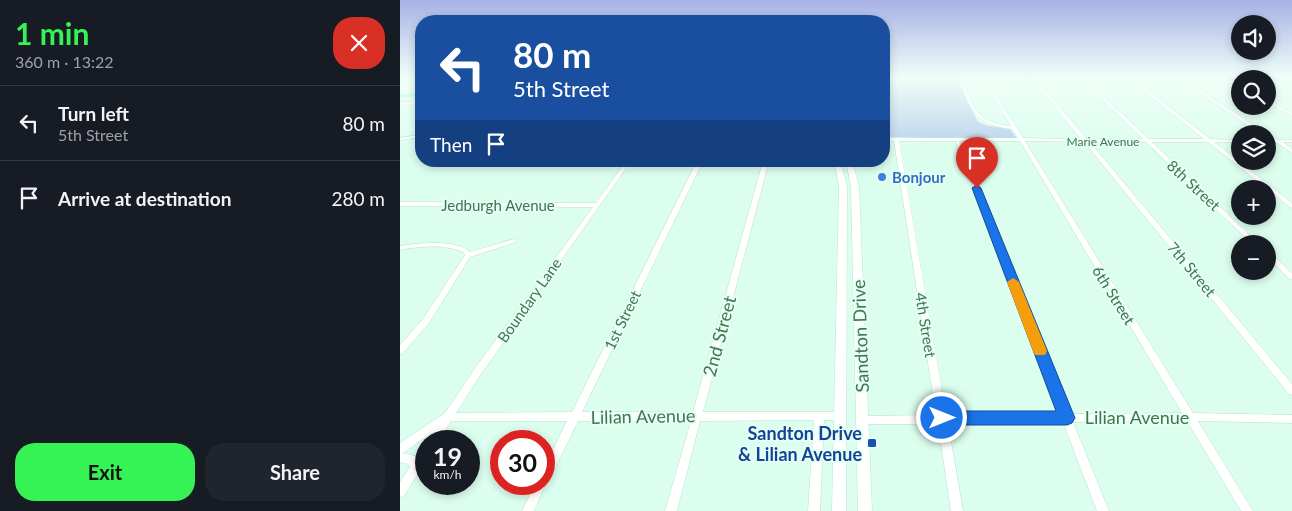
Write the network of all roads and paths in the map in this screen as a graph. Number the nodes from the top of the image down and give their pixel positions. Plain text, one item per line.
1 (971, 101) edge
2 (997, 101) edge
3 (1052, 101) edge
4 (1105, 101) edge
5 (1159, 101) edge
6 (1214, 101) edge
7 (415, 103) edge
8 (400, 104) edge
9 (1276, 106) edge
10 (1292, 115) edge
11 (1252, 125) edge
12 (1014, 128) junction
13 (415, 137) edge
14 (400, 139) edge
15 (890, 140) edge
16 (896, 140) junction
17 (1024, 141) junction
18 (1086, 141) junction
19 (1148, 141) junction
20 (1211, 141) junction
21 (1277, 141) joint
22 (962, 142) junction
23 (1231, 142) edge
24 (1292, 142) edge
25 (1092, 148) dead end
26 (1292, 151) edge
27 (624, 167) edge
28 (697, 167) edge
29 (764, 167) edge
30 (838, 167) edge
31 (850, 167) edge
32 (400, 204) edge
33 (597, 205) junction
34 (1292, 206) edge
35 (1246, 235) edge
36 (514, 241) dead end
37 (400, 248) edge
38 (468, 255) junction
39 (1276, 262) edge
40 (1292, 277) edge
41 (400, 350) edge
42 (1292, 390) edge
43 (697, 416) junction
44 (819, 416) junction
45 (840, 416) junction
46 (447, 417) junction
47 (574, 417) junction
48 (1190, 417) junction
49 (942, 418) junction
50 (1067, 418) junction
51 (1292, 419) edge
52 (862, 420) junction
53 (439, 430) edge
54 (400, 449) edge
55 (555, 456) edge
56 (400, 457) edge
57 (415, 466) edge
58 (415, 472) edge
59 (400, 492) edge
60 (536, 495) edge
61 (528, 511) edge
62 (672, 511) edge
63 (814, 511) edge
64 (839, 511) edge
65 (865, 511) edge
66 (957, 511) edge
67 (1103, 511) edge
68 (1247, 511) edge

1 - 12 street
2 - 12 street, 6th Street
3 - 18 street
4 - 19 street
5 - 20 street
6 - 11 street
7 - 8 street
9 - 10 street
12 - 17 street, 6th Street
13 - 14 street
15 - 16 street, Marie Avenue
16 - 22 street, Marie Avenue
16 - 49 street, 4th Street
17 - 18 street, Marie Avenue
17 - 22 street, Marie Avenue
17 - 48 street, 6th Street
18 - 19 street, Marie Avenue
19 - 20 street, Marie Avenue
19 - 35 street, 8th Street
20 - 23 street, Marie Avenue
20 - 34 street
21 - 24 street
21 - 26 street
22 - 50 street
25 - 42 street, 7th Street
27 - 33 street, Boundary Lane
28 - 47 street, 1st Street
29 - 43 street, 2nd Street
30 - 45 main road, Sandton Drive
31 - 52 main road, Sandton Drive
32 - 33 street, Jedburgh Avenue
33 - 46 street, Boundary Lane
36 - 38 street
37 - 38 street
38 - 41 street
39 - 40 street
43 - 44 street, Lilian Avenue
43 - 47 street, Lilian Avenue
43 - 62 street, 2nd Street
44 - 45 street, Lilian Avenue
44 - 63 street
45 - 64 main road, Sandton Drive
46 - 47 street, Lilian Avenue
46 - 53 street, Boundary Lane
46 - 54 street
47 - 55 street, 1st Street
48 - 50 street, Lilian Avenue
48 - 51 street, Lilian Avenue
48 - 68 street, 6th Street
49 - 50 street, Lilian Avenue
49 - 52 street, Lilian Avenue
49 - 66 street, 4th Street
50 - 67 street
52 - 65 main road, Sandton Drive
56 - 57 street
58 - 59 street
60 - 61 street

